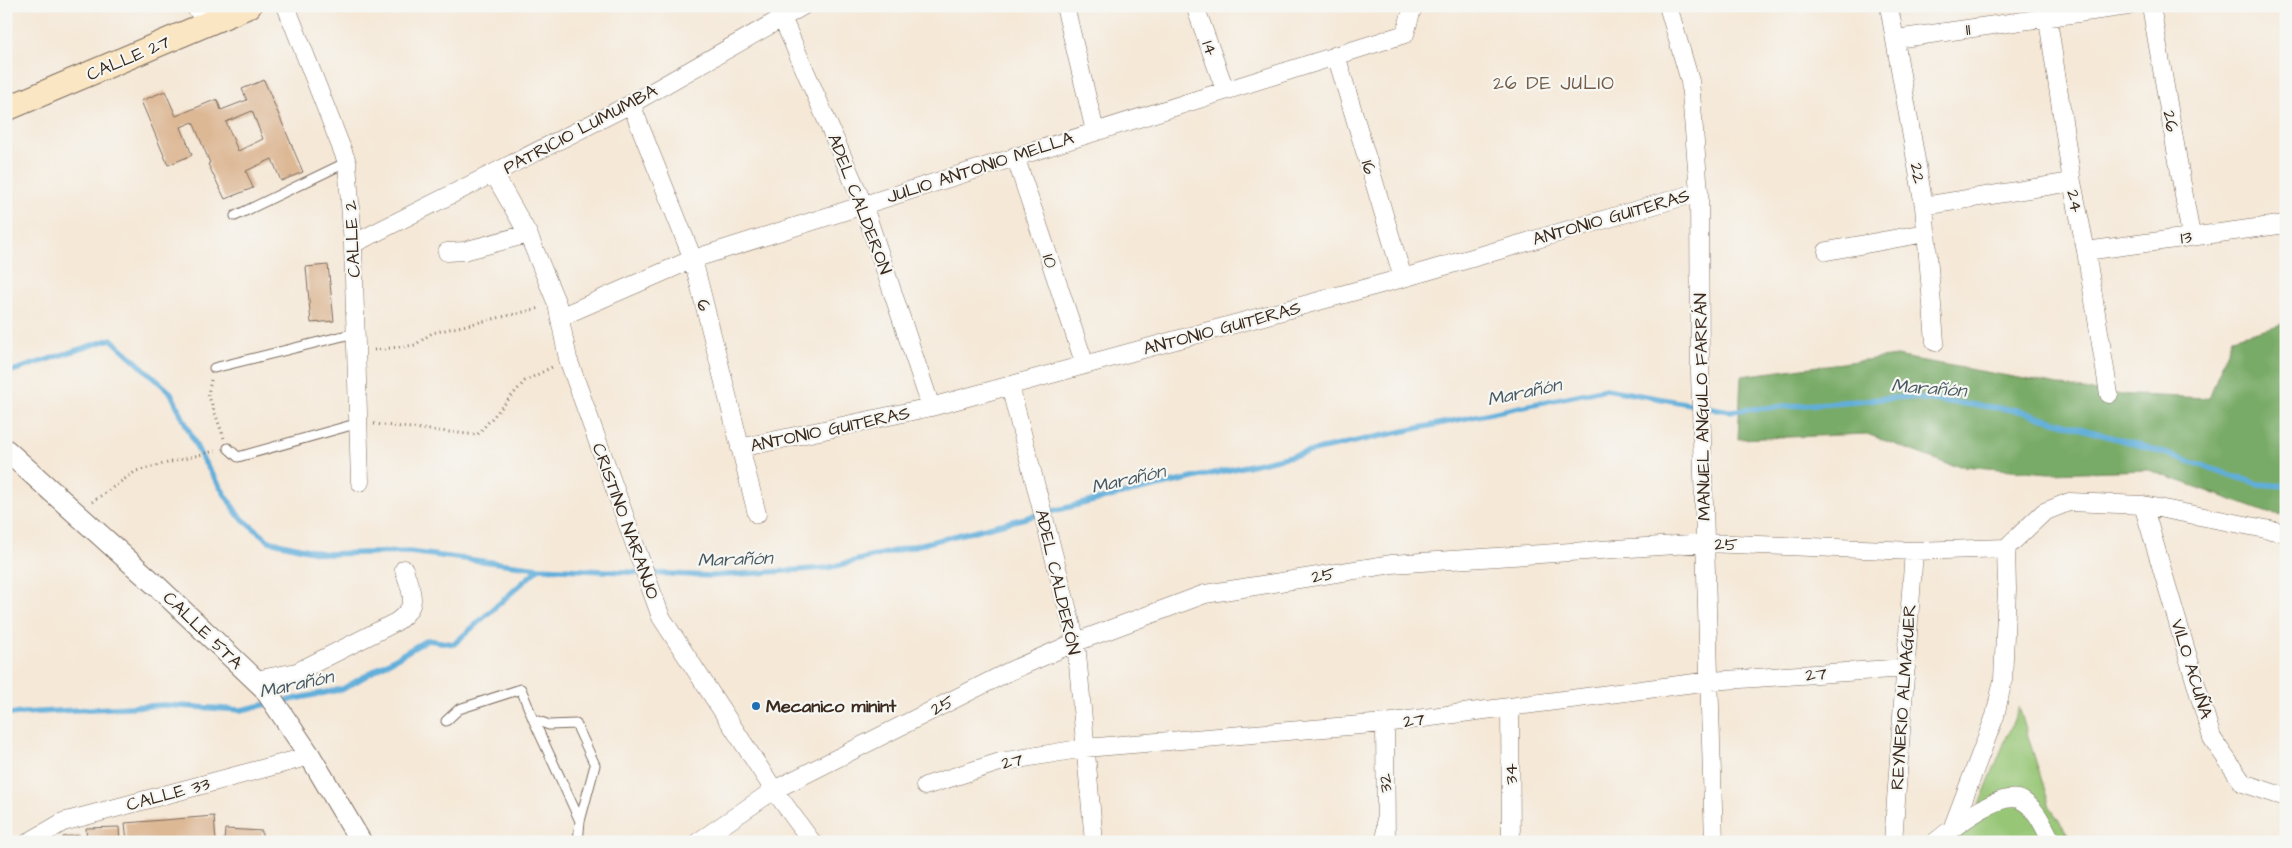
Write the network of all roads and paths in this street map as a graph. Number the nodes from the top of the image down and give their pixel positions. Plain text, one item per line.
1 (249, 6) edge
2 (286, 6) edge
3 (803, 6) edge
4 (1065, 6) edge
5 (1195, 6) edge
6 (1414, 6) edge
7 (1668, 6) edge
8 (1889, 6) edge
9 (2128, 6) edge
10 (2152, 6) edge
11 (780, 12) edge
12 (2047, 12) edge
13 (202, 15) edge
14 (1896, 40) junction
15 (1336, 55) junction
16 (1225, 90) junction
17 (631, 104) junction
18 (6, 109) edge
19 (1094, 131) junction
20 (1015, 156) junction
21 (347, 162) junction
22 (494, 174) junction
23 (2072, 182) junction
24 (1699, 192) junction
25 (863, 204) junction
26 (1924, 206) junction
27 (236, 216) dead end
28 (2286, 224) edge
29 (528, 234) junction
30 (1926, 234) junction
31 (2191, 236) junction
32 (354, 244) junction
33 (1827, 251) dead end
34 (2086, 251) junction
35 (447, 252) dead end
36 (693, 259) junction
37 (1403, 278) junction
38 (558, 311) junction
39 (355, 333) junction
40 (1935, 342) dead end
41 (356, 352) junction
42 (568, 359) junction
43 (1085, 365) junction
44 (214, 368) joint
45 (1010, 386) junction
46 (2109, 394) dead end
47 (931, 407) junction
48 (359, 423) junction
49 (228, 448) junction
50 (740, 448) junction
51 (8, 456) edge
52 (360, 482) dead end
53 (2142, 505) junction
54 (75, 514) junction
55 (757, 514) dead end
56 (2286, 533) edge
57 (1705, 543) junction
58 (2006, 548) junction
59 (1914, 552) junction
60 (404, 569) dead end
61 (1076, 642) junction
62 (1906, 668) junction
63 (1710, 681) junction
64 (260, 684) junction
65 (1510, 707) junction
66 (533, 719) junction
67 (446, 721) dead end
68 (1385, 723) junction
69 (1085, 748) junction
70 (310, 756) junction
71 (925, 786) dead end
72 (774, 790) junction
73 (2286, 795) edge
74 (580, 821) junction
75 (1952, 829) junction
76 (30, 842) edge
77 (361, 842) edge
78 (578, 842) edge
79 (698, 842) edge
80 (812, 842) edge
81 (1094, 842) edge
82 (1386, 842) edge
83 (1511, 842) edge
84 (1714, 842) edge
85 (1892, 842) edge
86 (1935, 842) edge
87 (2052, 842) edge

1 - 13 main road, CALLE 27
2 - 21 street, CALLE 2
3 - 11 street, PATRICIO LUMUMBA
4 - 19 street
5 - 16 street, 14
6 - 15 street, JULIO ANTONIO MELLA
7 - 24 street, MANUEL ANGULO FARRÁN
8 - 14 street, 22
9 - 12 street, 11
10 - 31 street, 26
11 - 17 street, PATRICIO LUMUMBA
11 - 25 street, ADEL CALDERON
12 - 14 street, 11
12 - 23 street, 24
13 - 18 main road, CALLE 27
14 - 26 street, 22
15 - 16 street, JULIO ANTONIO MELLA
15 - 37 street, 16
16 - 19 street, JULIO ANTONIO MELLA
17 - 22 street, PATRICIO LUMUMBA
17 - 36 street, 6
19 - 20 street, JULIO ANTONIO MELLA
20 - 25 street, JULIO ANTONIO MELLA
20 - 43 street, 10
21 - 27 lane
21 - 32 street, CALLE 2
22 - 29 street, CRISTINO NARANJO
22 - 32 street, PATRICIO LUMUMBA
23 - 26 street
23 - 34 street, 24
24 - 37 street, ANTONIO GUITERAS
24 - 57 street, MANUEL ANGULO FARRÁN
25 - 36 street, JULIO ANTONIO MELLA
25 - 47 street, ADEL CALDERON
26 - 30 street, 22
28 - 31 street, 13
29 - 35 street
29 - 38 street, CRISTINO NARANJO
30 - 33 street
30 - 40 street, 22
31 - 34 street, 13
32 - 39 street, CALLE 2
34 - 46 street, 24
36 - 38 street, JULIO ANTONIO MELLA
36 - 50 street, 6
37 - 43 street, ANTONIO GUITERAS
38 - 41 path
38 - 42 street, CRISTINO NARANJO
39 - 41 street, CALLE 2
39 - 44 lane
41 - 48 street, CALLE 2
42 - 48 path
42 - 72 street, CRISTINO NARANJO
43 - 45 street, ANTONIO GUITERAS
44 - 49 path
45 - 47 street, ANTONIO GUITERAS
45 - 61 street, ADEL CALDERÓN
47 - 50 street, ANTONIO GUITERAS
48 - 49 lane
48 - 52 street, CALLE 2
49 - 54 path
50 - 55 street, 6
51 - 54 street, CALLE 5TA
53 - 56 street
53 - 58 street
53 - 73 street, VILO ACUÑA
54 - 64 street, CALLE 5TA
57 - 59 street, 25
57 - 61 street, 25
57 - 63 street, MANUEL ANGULO FARRÁN
58 - 59 street, 25
58 - 75 street
59 - 62 street, REYNERIO ALMAGUER
60 - 64 street
61 - 69 street, ADEL CALDERÓN
61 - 72 street, 25
62 - 63 street, 27
62 - 85 street, REYNERIO ALMAGUER
63 - 65 street, 27
63 - 84 street, MANUEL ANGULO FARRÁN
64 - 70 street, CALLE 5TA
65 - 68 street, 27
65 - 83 street, 34
66 - 67 lane
66 - 74 lane
66 - 74 lane
68 - 69 street, 27
68 - 82 street, 32
69 - 71 street, 27
69 - 81 street, ADEL CALDERÓN
70 - 76 street, CALLE 33
70 - 77 street, CALLE 5TA
72 - 79 street, 25
72 - 80 street, CRISTINO NARANJO
74 - 78 lane
75 - 86 street
75 - 87 street

